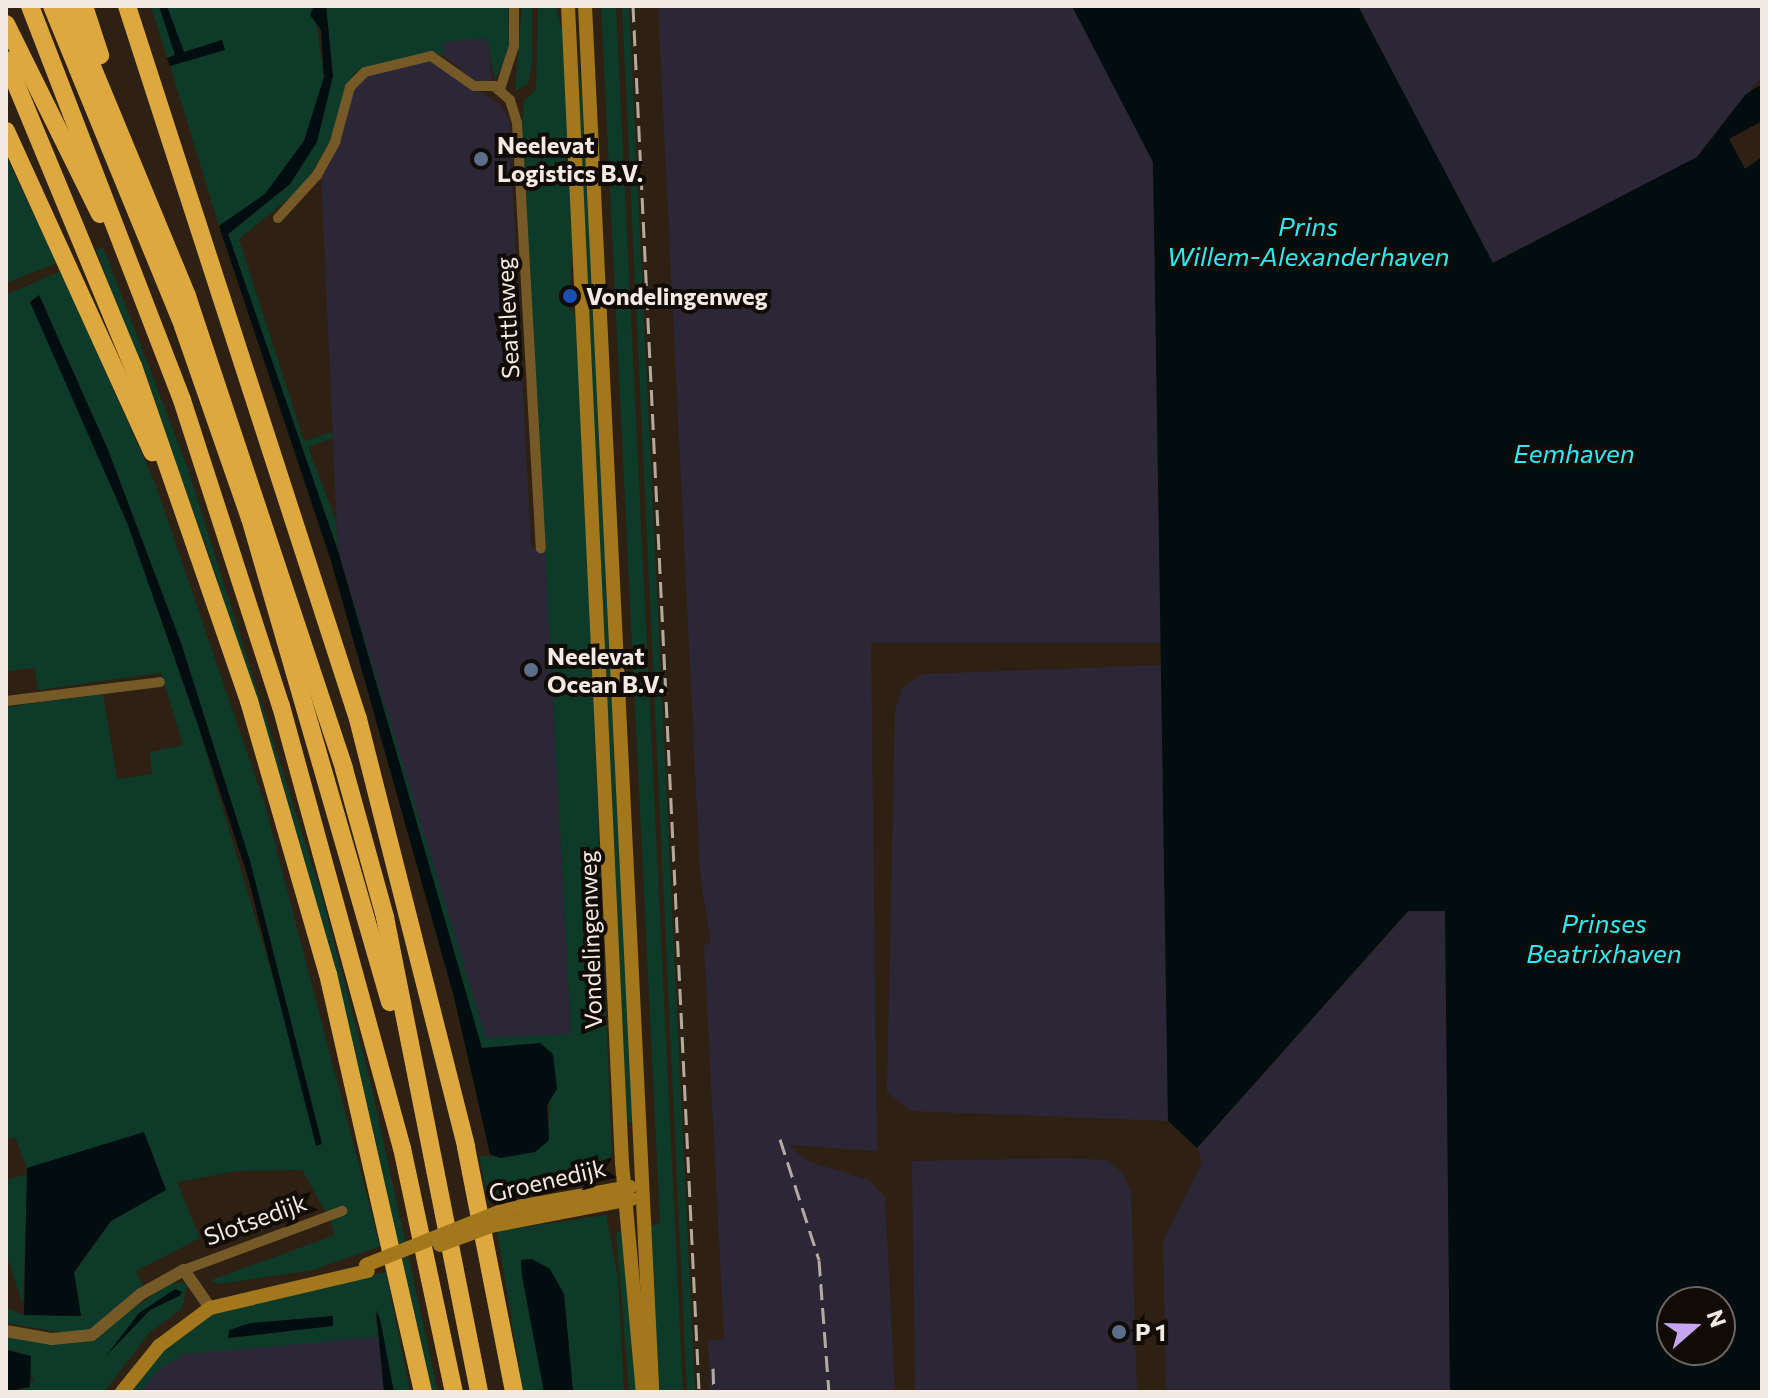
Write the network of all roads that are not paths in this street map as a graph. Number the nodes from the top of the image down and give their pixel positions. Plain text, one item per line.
1 (30, 6) edge
2 (52, 6) edge
3 (67, 6) edge
4 (84, 6) edge
5 (127, 6) edge
6 (136, 6) edge
7 (514, 6) edge
8 (568, 6) edge
9 (585, 6) edge
10 (6, 24) edge
11 (6, 60) edge
12 (148, 62) junction
13 (500, 89) junction
14 (6, 131) edge
15 (126, 142) junction
16 (278, 218) dead end
17 (182, 400) junction
18 (541, 548) dead end
19 (215, 597) junction
20 (160, 682) dead end
21 (6, 701) edge
22 (436, 1175) junction
23 (623, 1184) junction
24 (642, 1192) junction
25 (625, 1202) junction
26 (601, 1206) junction
27 (342, 1211) dead end
28 (507, 1215) junction
29 (627, 1224) junction
30 (367, 1268) junction
31 (184, 1270) junction
32 (210, 1308) junction
33 (6, 1331) edge
34 (122, 1392) edge
35 (423, 1392) edge
36 (454, 1392) edge
37 (479, 1392) edge
38 (514, 1392) edge
39 (643, 1392) edge
40 (652, 1392) edge

1 - 17 highway
2 - 22 highway
3 - 15 highway
4 - 15 highway
5 - 12 highway
6 - 12 highway
7 - 13 street
8 - 23 main road, Vondelingenweg
9 - 24 main road, Vondelingenweg
10 - 17 highway
11 - 19 highway
12 - 38 highway
13 - 16 street
13 - 18 street, Seattleweg
14 - 19 highway
15 - 22 highway
17 - 36 highway
19 - 35 highway
20 - 21 street
22 - 37 highway
23 - 24 main road, Groenedijk
23 - 25 main road, Vondelingenweg
23 - 28 main road, Groenedijk
24 - 25 main road, Groenedijk
24 - 40 main road, Vondelingenweg
25 - 26 main road, Groenedijk
25 - 29 main road, Vondelingenweg
26 - 28 main road, Groenedijk
26 - 29 main road
27 - 31 street, Slotsedijk
28 - 30 main road, Groenedijk, bridge
28 - 30 main road, Groenedijk, bridge
29 - 39 main road, Vondelingenweg
30 - 32 main road, Groenedijk
31 - 32 street, Slotsedijk
31 - 33 street, Slotsedijk
32 - 34 main road

